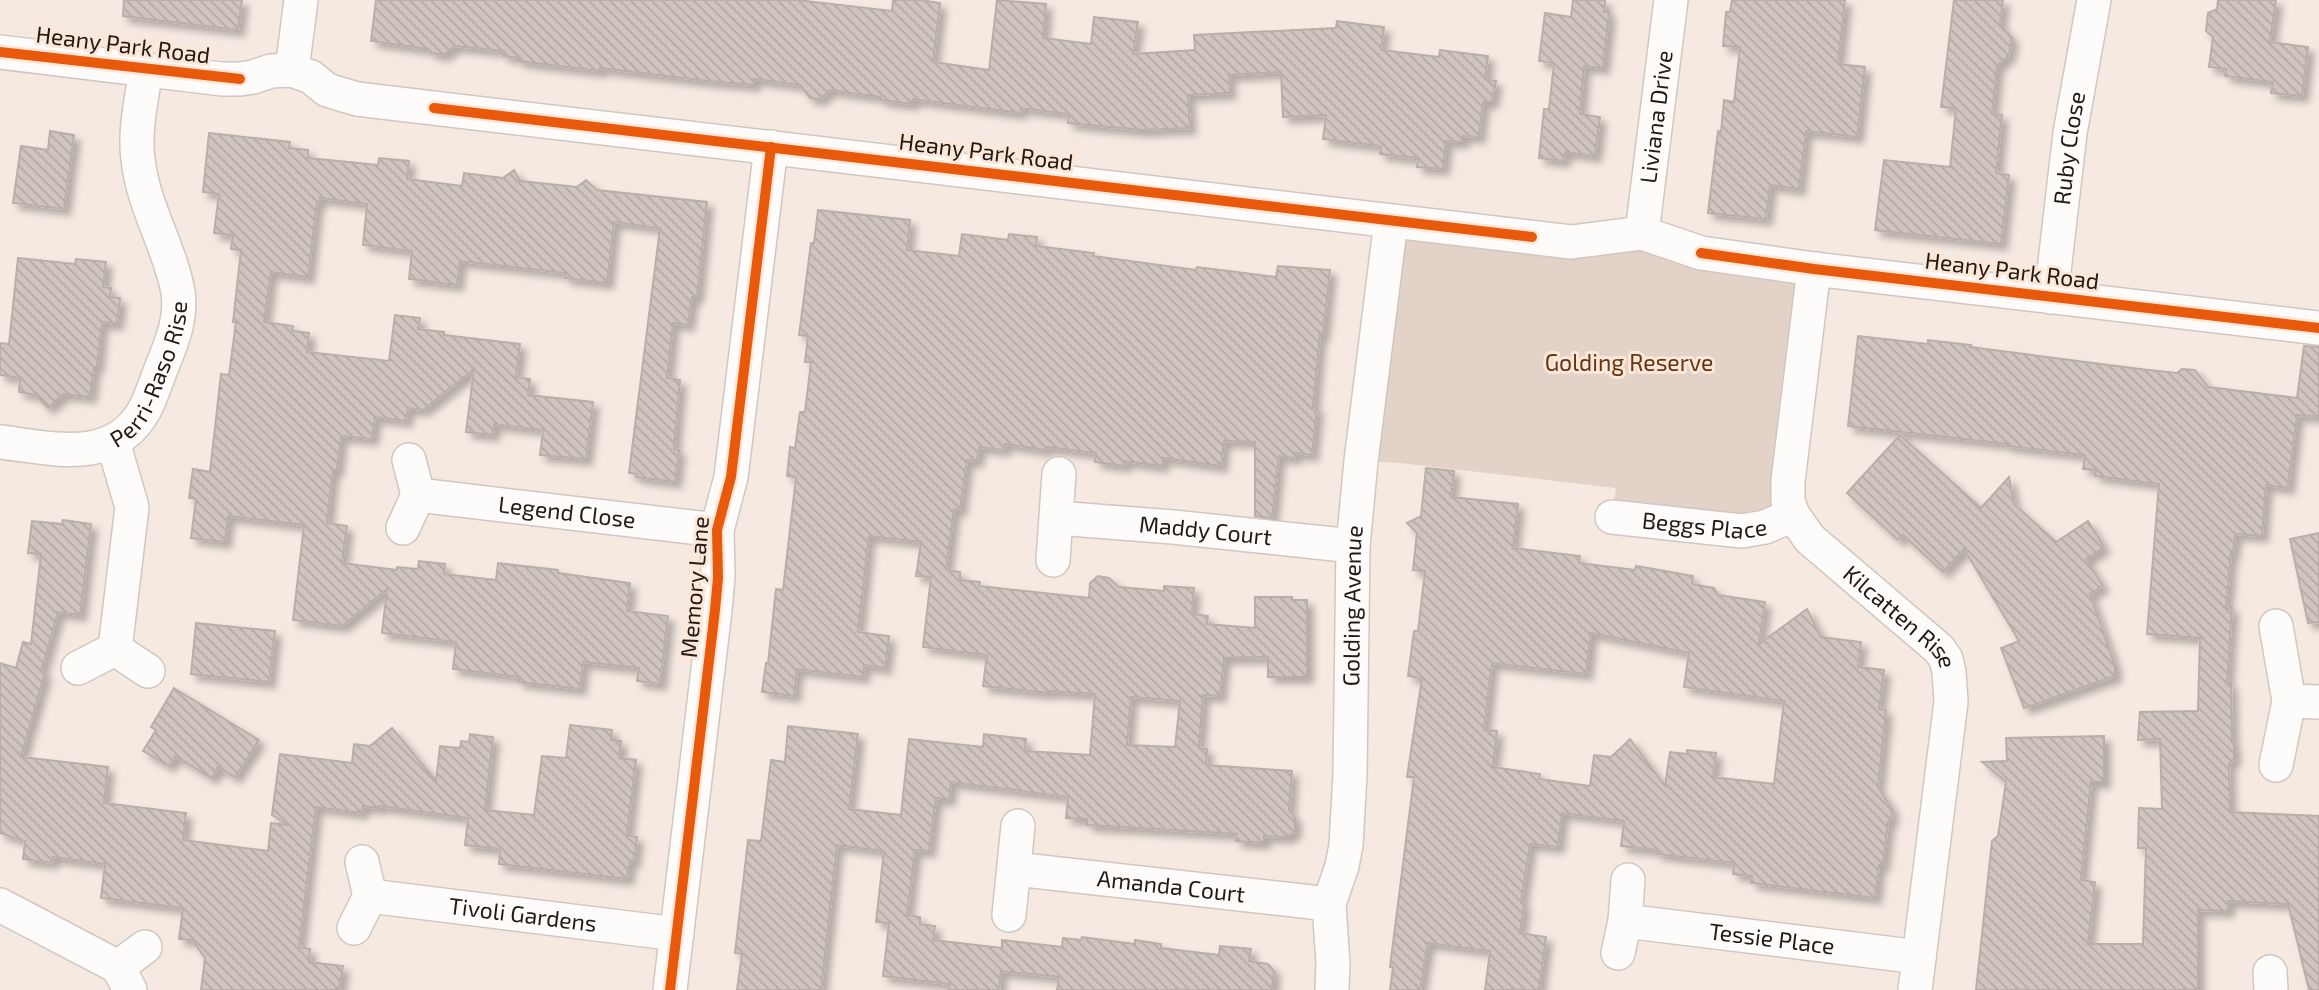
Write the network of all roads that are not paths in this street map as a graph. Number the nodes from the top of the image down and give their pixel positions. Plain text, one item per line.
1 (301, 0) edge
2 (1671, 0) edge
3 (2094, 0) edge
4 (0, 52) edge
5 (146, 69) junction
6 (292, 71) junction
7 (771, 147) junction
8 (1391, 221) junction
9 (1642, 233) junction
10 (1815, 270) junction
11 (2051, 297) junction
12 (2319, 328) edge
13 (0, 442) edge
14 (113, 442) junction
15 (408, 460) dead end
16 (1059, 474) dead end
17 (418, 495) junction
18 (1793, 515) junction
19 (1612, 517) dead end
20 (1057, 518) junction
21 (403, 528) dead end
22 (717, 530) junction
23 (1353, 546) junction
24 (1053, 560) dead end
25 (2276, 626) dead end
26 (115, 649) junction
27 (78, 668) dead end
28 (148, 671) dead end
29 (2304, 701) edge
30 (2276, 765) dead end
31 (1018, 826) dead end
32 (362, 862) dead end
33 (1014, 869) junction
34 (1628, 880) dead end
35 (370, 896) junction
36 (1329, 904) junction
37 (0, 905) edge
38 (1009, 915) dead end
39 (354, 929) dead end
40 (677, 934) junction
41 (145, 947) dead end
42 (1919, 957) junction
43 (124, 979) edge
44 (670, 990) edge
45 (1332, 990) edge
46 (1915, 990) edge

1 - 6 street
2 - 9 street, Liviana Drive
3 - 11 street, Ruby Close
4 - 5 street, Heany Park Road
5 - 6 street, Heany Park Road
5 - 14 street, Perri-Raso Rise
6 - 7 street, Heany Park Road
7 - 8 street, Heany Park Road
7 - 22 street, Memory Lane
8 - 9 street, Heany Park Road
8 - 23 street, Golding Avenue
9 - 10 street, Heany Park Road
10 - 11 street, Heany Park Road
10 - 18 street, Kilcatten Rise
11 - 12 street, Heany Park Road
13 - 14 street, Perri-Raso Rise
14 - 26 street
15 - 17 street
16 - 20 street
17 - 21 street
17 - 22 street, Legend Close
18 - 19 street, Beggs Place
18 - 42 street, Kilcatten Rise
20 - 23 street, Maddy Court
20 - 24 street
22 - 40 street, Memory Lane
23 - 36 street, Golding Avenue
25 - 29 street
26 - 27 street
26 - 28 street
29 - 30 street
31 - 33 street
32 - 35 street
33 - 36 street, Amanda Court
33 - 38 street
34 - 42 street, Tessie Place
35 - 39 street
35 - 40 street, Tivoli Gardens
36 - 45 street, Golding Avenue
37 - 43 street
40 - 44 street, Memory Lane
41 - 43 street
42 - 46 street, Kilcatten Rise

